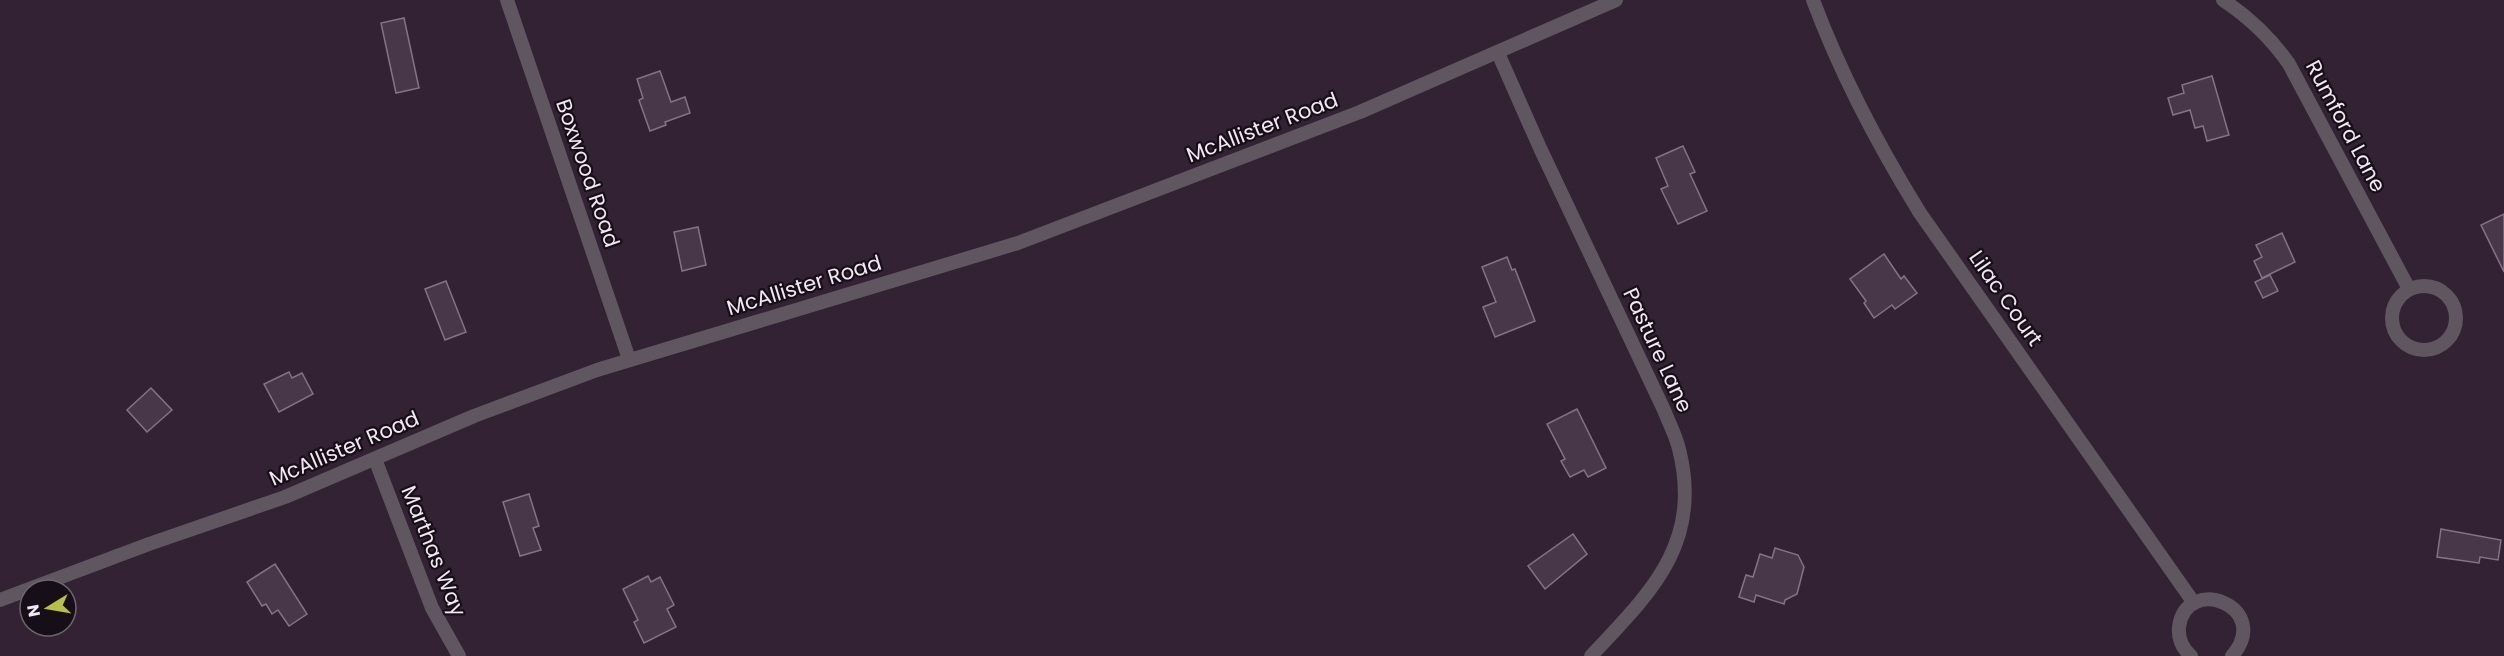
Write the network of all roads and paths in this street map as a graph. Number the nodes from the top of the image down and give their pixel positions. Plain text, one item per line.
1 (507, 0) edge
2 (1616, 0) edge
3 (1813, 0) edge
4 (2223, 0) edge
5 (1498, 54) junction
6 (2409, 289) junction
7 (629, 359) junction
8 (375, 459) junction
9 (0, 600) edge
10 (2194, 603) junction
11 (459, 656) edge
12 (1591, 656) edge
13 (2191, 656) edge
14 (2232, 656) edge

1 - 7 street, Boxwood Road
2 - 5 street, McAllister Road
3 - 10 street, Lilac Court
4 - 6 street, Rumford Lane
5 - 7 street, McAllister Road
5 - 12 street, Pasture Lane
6 - 6 street
7 - 8 street, McAllister Road
8 - 9 street, McAllister Road
8 - 11 street, Marthas Way
10 - 13 street
10 - 14 street

